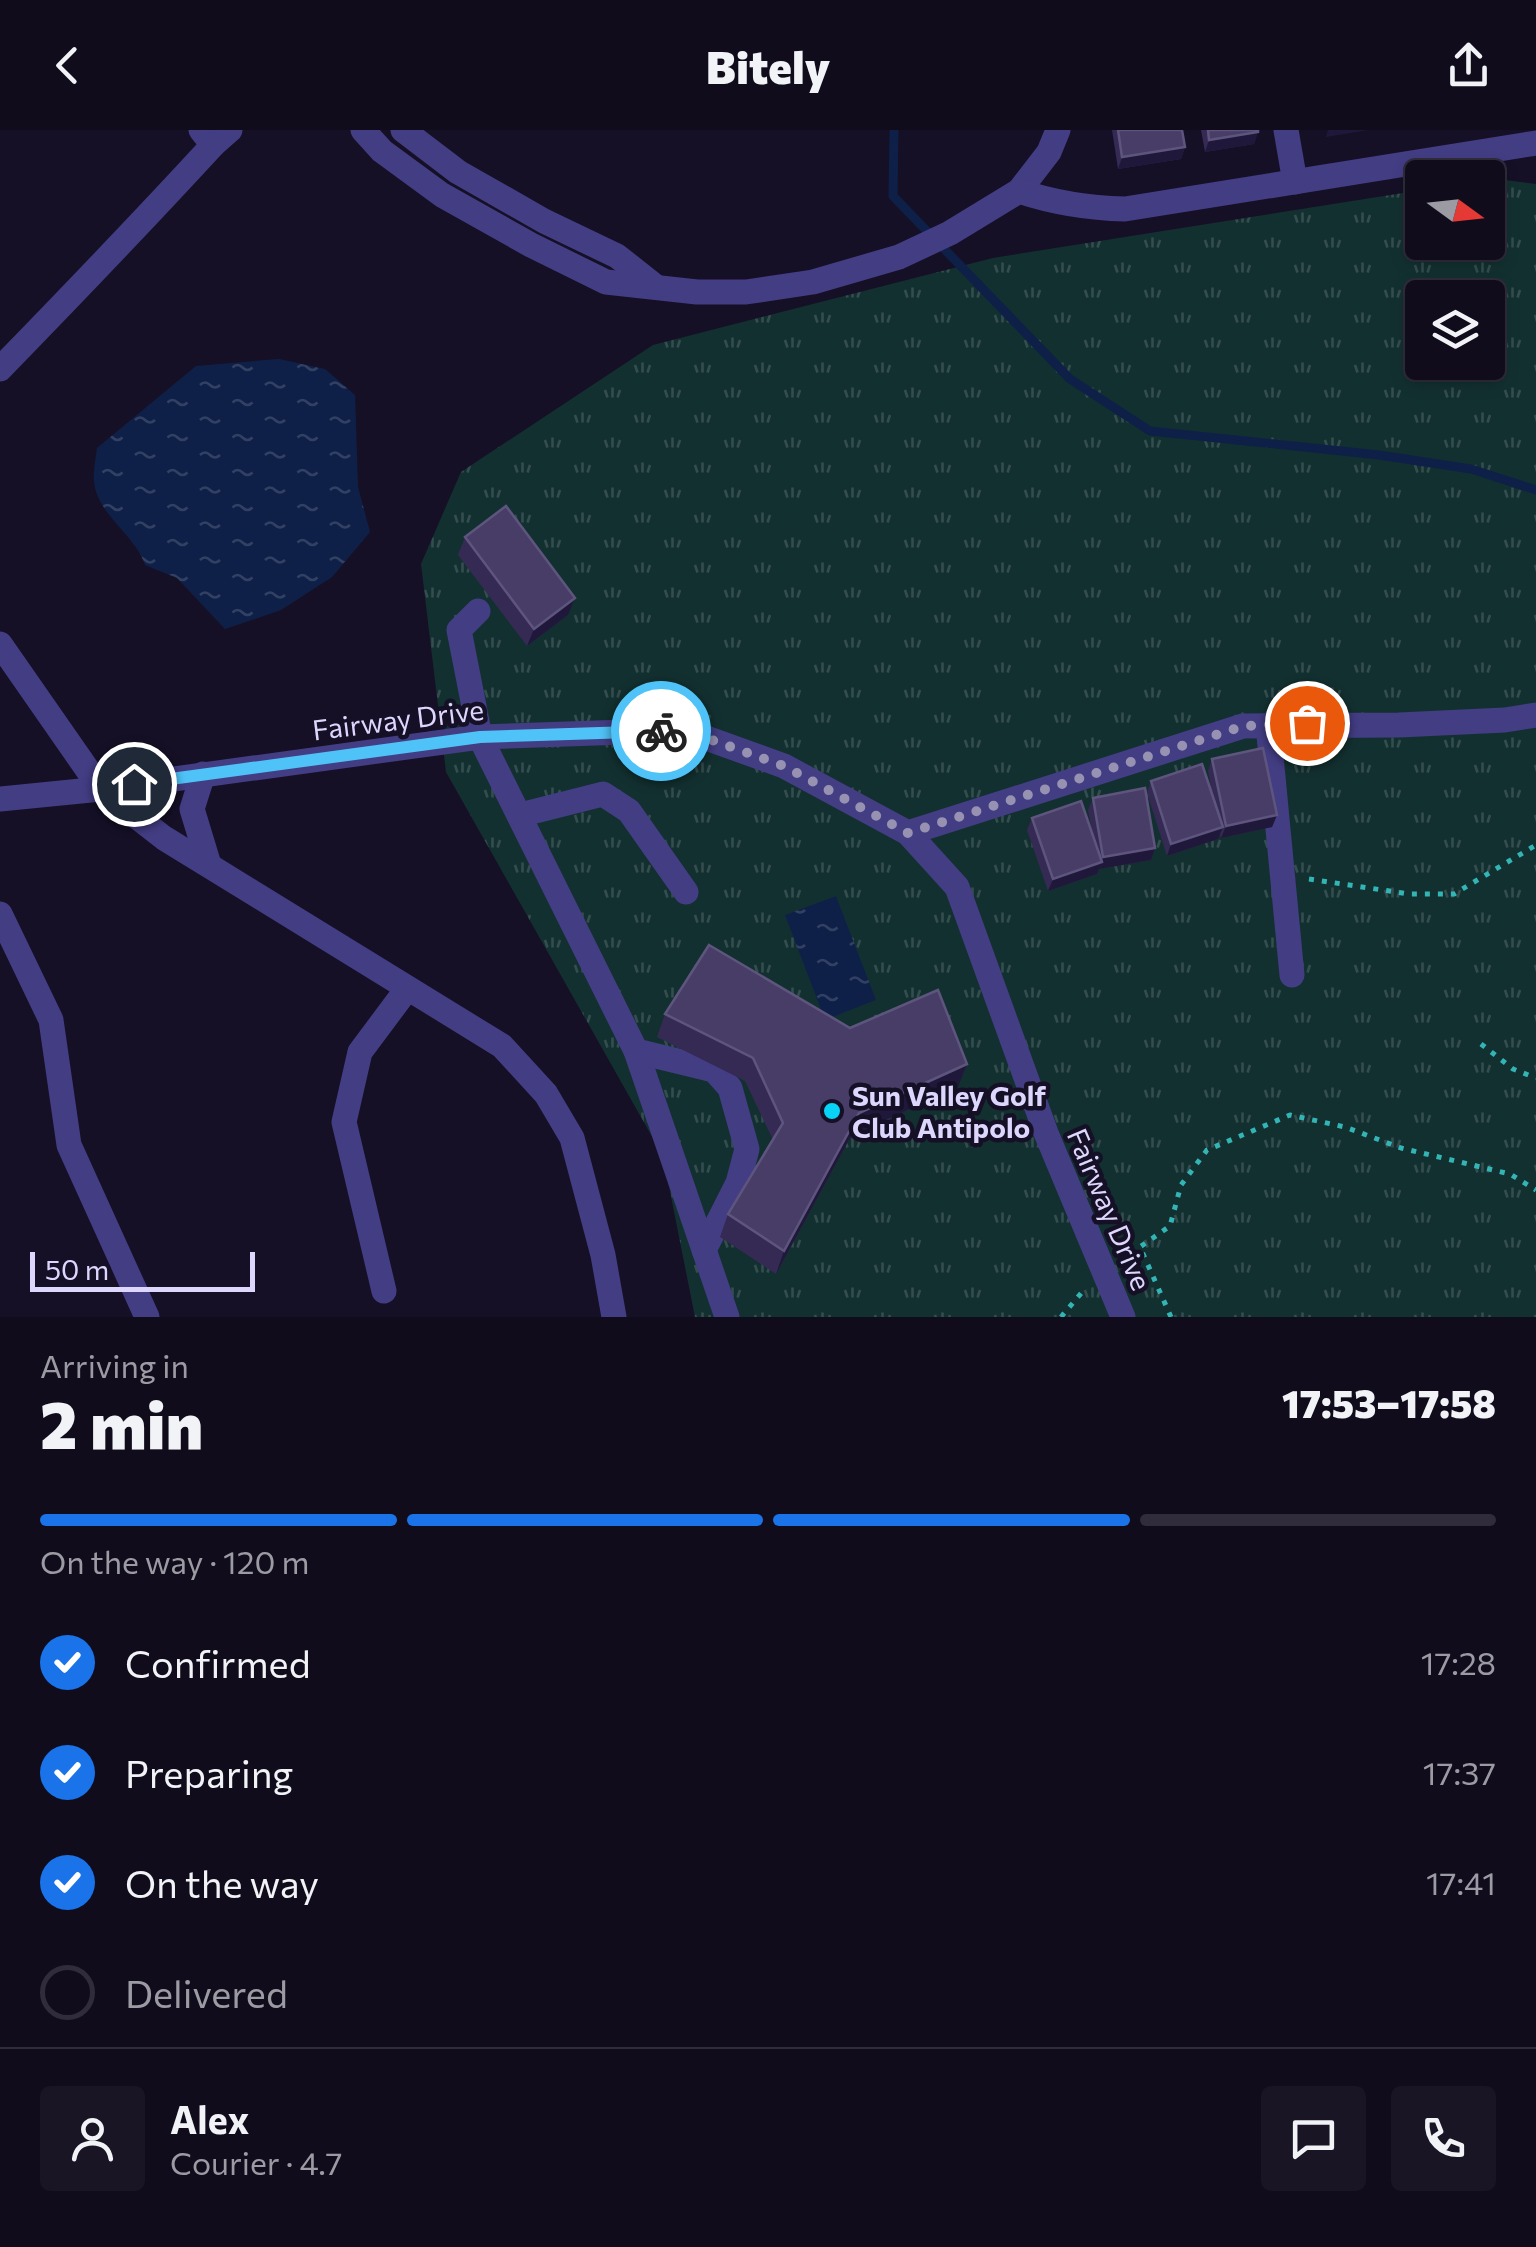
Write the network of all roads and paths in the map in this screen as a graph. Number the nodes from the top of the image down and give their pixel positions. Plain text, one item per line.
1 (362, 130) edge
2 (403, 130) edge
3 (1058, 130) edge
4 (1286, 130) edge
5 (215, 135) edge
6 (1482, 140) edge
7 (1536, 143) edge
8 (1294, 182) junction
9 (1020, 191) junction
10 (655, 286) junction
11 (0, 369) edge
12 (478, 611) dead end
13 (0, 644) edge
14 (1536, 714) edge
15 (1268, 725) junction
16 (480, 737) junction
17 (203, 774) junction
18 (100, 789) junction
19 (0, 799) edge
20 (520, 816) junction
21 (908, 833) junction
22 (1536, 845) edge
23 (209, 865) junction
24 (1306, 878) dead end
25 (686, 892) dead end
26 (0, 914) edge
27 (1292, 975) dead end
28 (407, 989) junction
29 (1481, 1044) dead end
30 (636, 1051) junction
31 (1536, 1078) edge
32 (1536, 1190) edge
33 (704, 1250) junction
34 (1084, 1290) dead end
35 (384, 1291) dead end
36 (147, 1317) edge
37 (614, 1317) edge
38 (727, 1317) edge
39 (1060, 1317) edge
40 (1122, 1317) edge
41 (1170, 1317) edge

1 - 10 street
2 - 10 street
3 - 9 street
4 - 8 street
5 - 11 street
6 - 7 street
6 - 8 street
8 - 9 street
9 - 10 street
12 - 16 street
13 - 18 street
14 - 15 street
15 - 21 street
15 - 27 street
16 - 17 street, Fairway Drive
16 - 20 street
16 - 21 street, Fairway Drive
17 - 18 street, Fairway Drive
17 - 23 street
18 - 19 street, Fairway Drive
18 - 23 street
20 - 25 street
20 - 30 street
21 - 40 street, Fairway Drive
22 - 24 path
23 - 28 street
26 - 36 street
28 - 35 street
28 - 37 street
29 - 31 path
30 - 33 street
30 - 33 street
32 - 41 path
33 - 38 street
34 - 39 path

